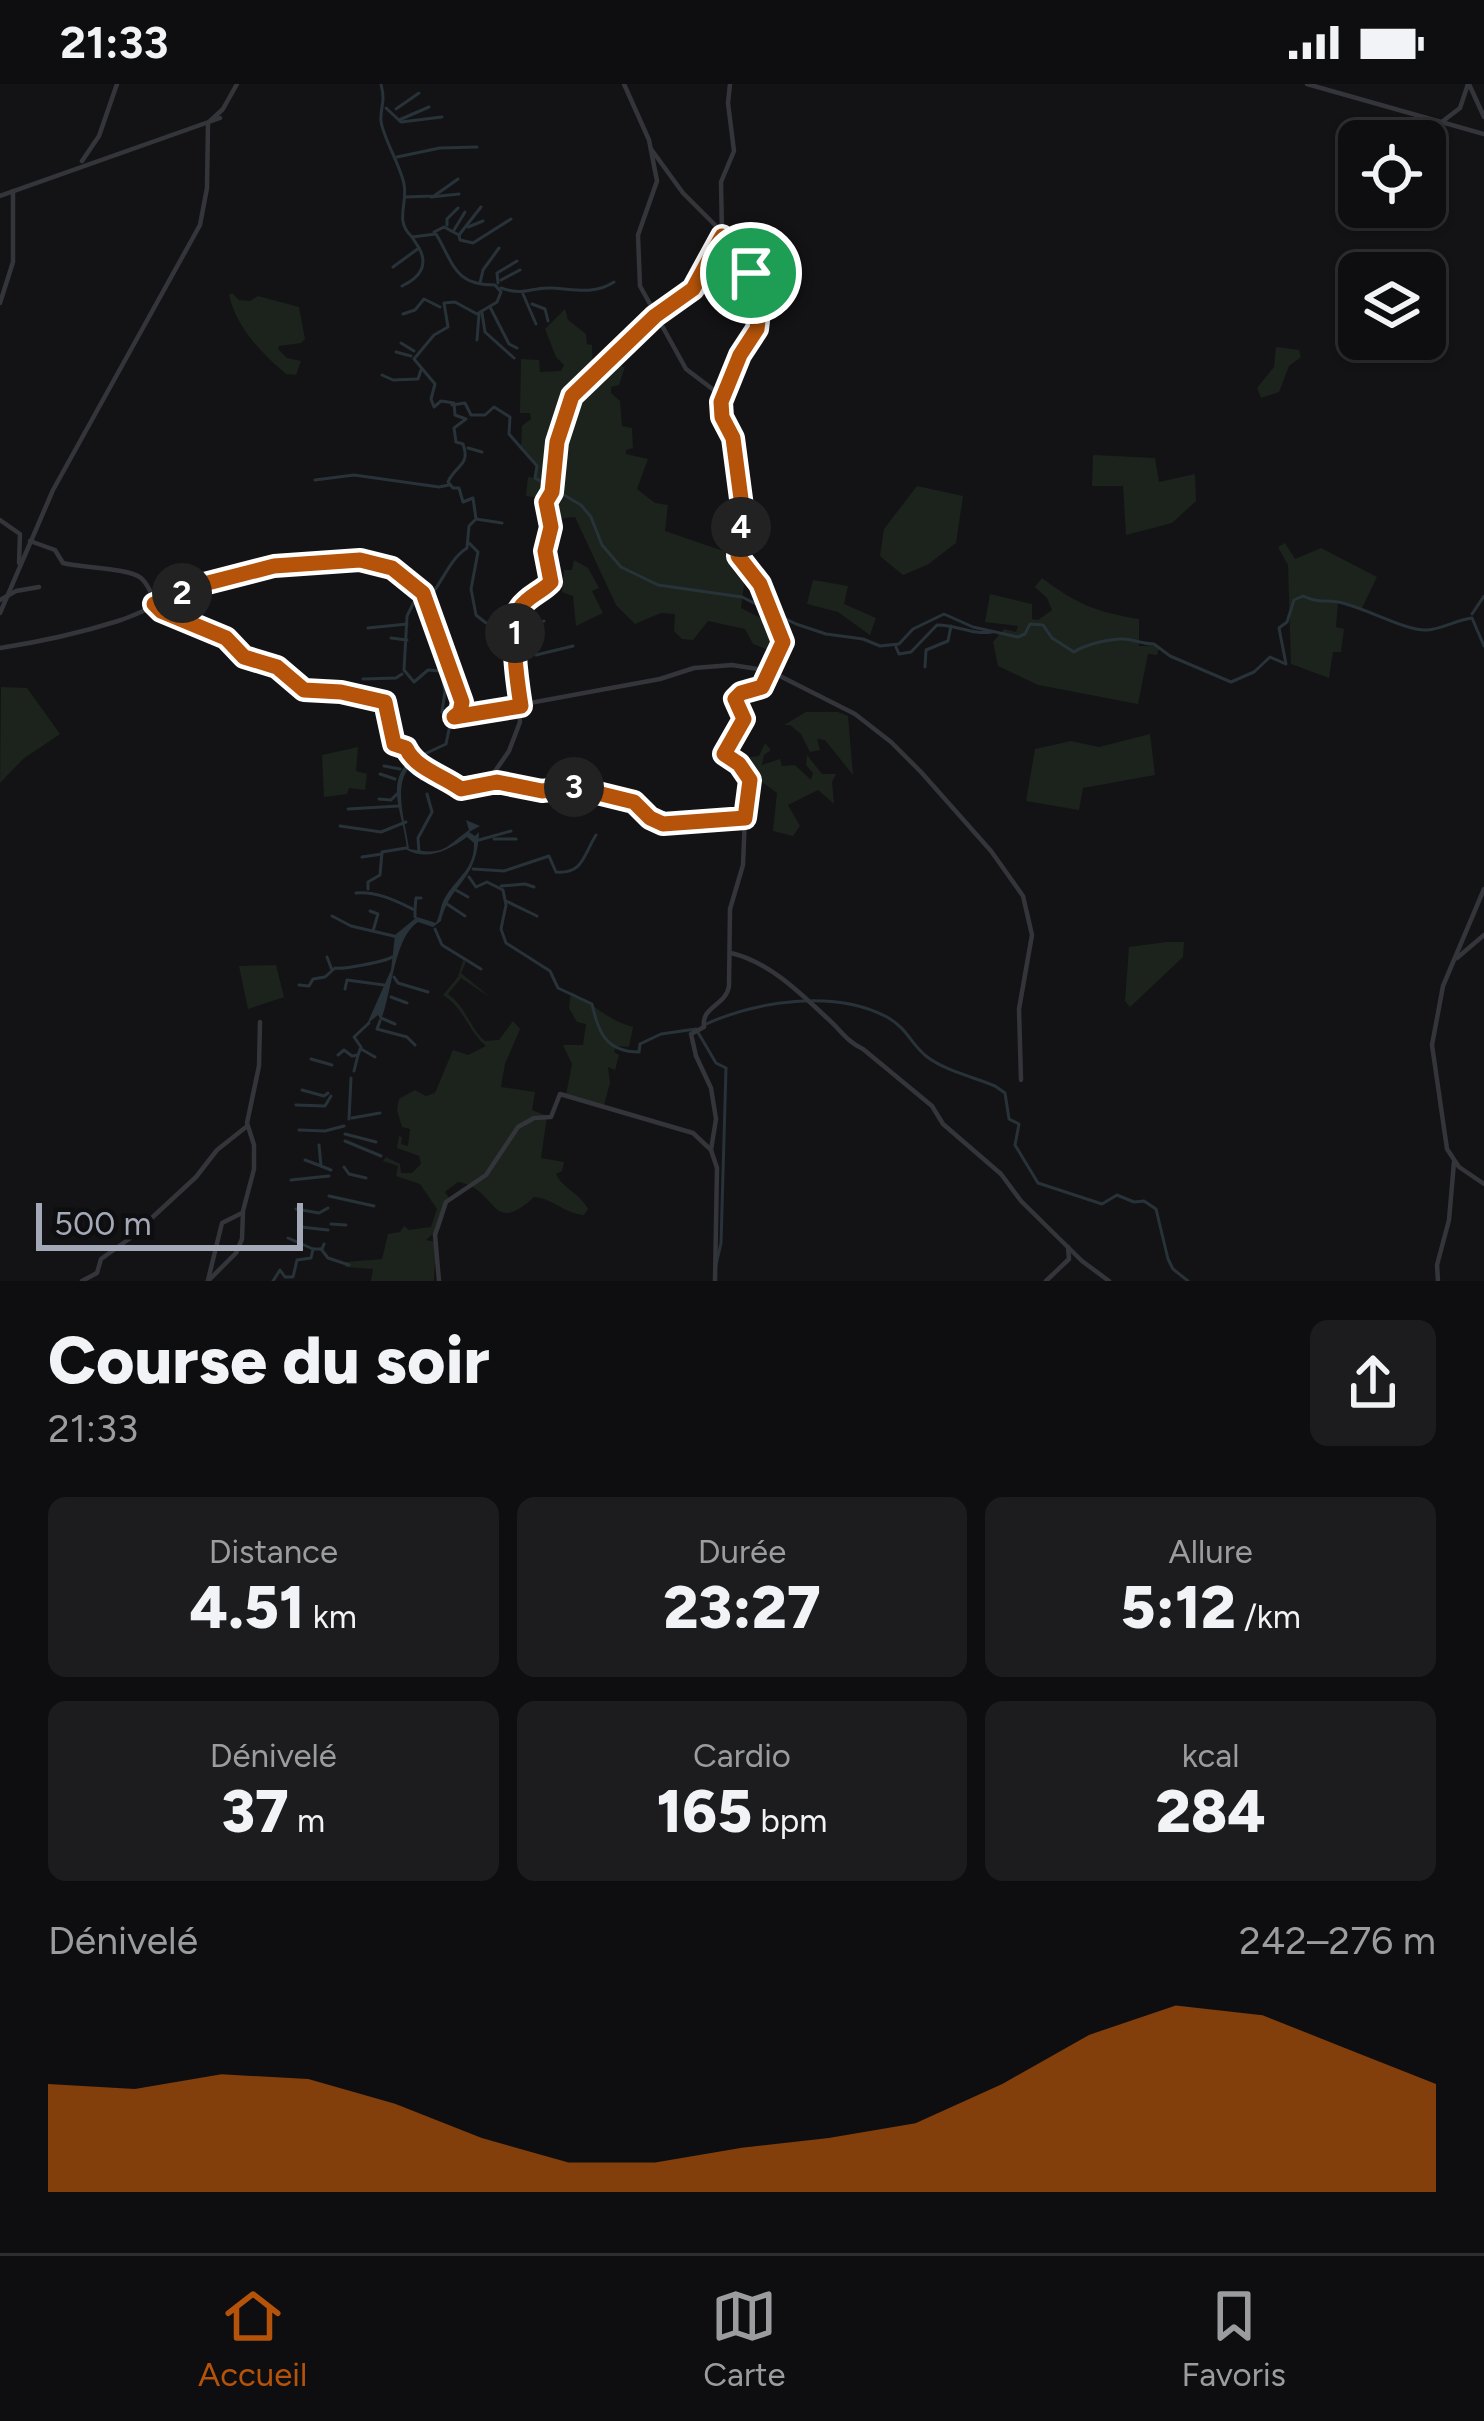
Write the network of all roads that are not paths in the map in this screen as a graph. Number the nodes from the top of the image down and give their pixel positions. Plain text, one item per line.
1 (117, 84) edge
2 (237, 84) edge
3 (624, 84) edge
4 (730, 84) edge
5 (1307, 84) edge
6 (1469, 84) edge
7 (1484, 117) edge
8 (220, 118) dead end
9 (1439, 120) edge
10 (1444, 120) edge
11 (1446, 122) edge
12 (208, 123) junction
13 (1484, 134) edge
14 (651, 149) junction
15 (78, 166) junction
16 (14, 190) junction
17 (0, 196) edge
18 (722, 236) junction
19 (0, 303) edge
20 (655, 316) junction
21 (721, 402) junction
22 (0, 520) edge
23 (30, 541) junction
24 (18, 568) junction
25 (40, 587) dead end
26 (3, 598) edge
27 (154, 604) junction
28 (0, 613) edge
29 (0, 648) edge
30 (770, 671) junction
31 (521, 706) junction
32 (487, 783) junction
33 (745, 818) junction
34 (1484, 889) edge
35 (1484, 935) edge
36 (731, 953) junction
37 (1453, 963) junction
38 (260, 1022) dead end
39 (1021, 1079) dead end
40 (247, 1127) junction
41 (711, 1150) junction
42 (1454, 1162) junction
43 (1484, 1184) edge
44 (242, 1214) junction
45 (1068, 1246) junction
46 (82, 1281) edge
47 (208, 1281) edge
48 (440, 1281) edge
49 (715, 1281) edge
50 (1046, 1281) edge
51 (1109, 1281) edge
52 (1438, 1281) edge

1 - 15 street
2 - 12 street
3 - 14 street
4 - 18 street
5 - 9 street
6 - 7 street
6 - 10 street
8 - 12 street
11 - 13 street
12 - 15 street
12 - 23 street
14 - 18 street
14 - 20 street
15 - 16 street
16 - 17 street
16 - 19 street
18 - 20 street
18 - 21 street
20 - 21 street
20 - 31 street
21 - 30 street
22 - 24 street
23 - 24 street
23 - 27 street
24 - 26 street
25 - 26 street
26 - 28 street
27 - 29 street
27 - 31 street
27 - 32 street
30 - 31 street
30 - 33 street
30 - 39 street
31 - 32 street
32 - 33 street
33 - 36 street
34 - 37 street
35 - 37 street
36 - 41 street
36 - 45 street
37 - 42 street
38 - 40 street
40 - 44 street
40 - 46 street
41 - 48 street
41 - 49 street
42 - 43 street
42 - 52 street
44 - 47 street
44 - 47 street
45 - 50 street
45 - 51 street

